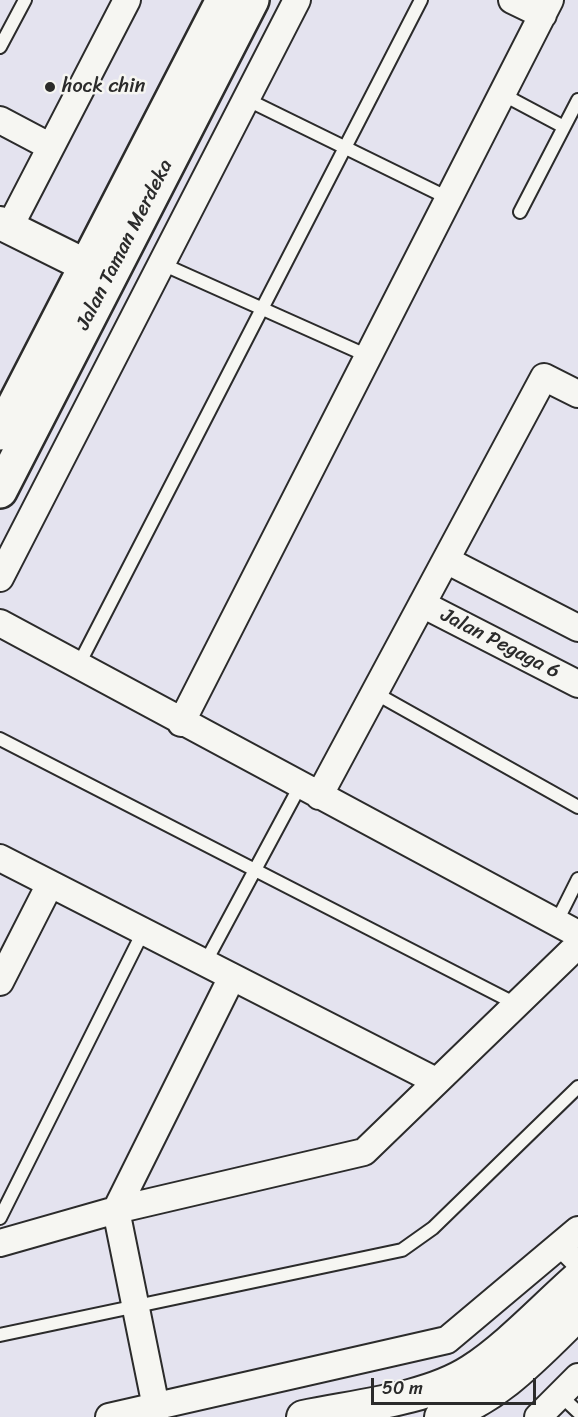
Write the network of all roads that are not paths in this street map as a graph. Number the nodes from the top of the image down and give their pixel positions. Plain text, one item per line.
1 (25, 0) edge
2 (223, 0) edge
3 (252, 0) edge
4 (297, 0) edge
5 (421, 0) edge
6 (512, 0) edge
7 (119, 3) edge
8 (548, 4) edge
9 (0, 48) edge
10 (211, 79) junction
11 (502, 94) junction
12 (246, 99) junction
13 (578, 100) edge
14 (0, 120) edge
15 (564, 127) junction
16 (51, 147) junction
17 (345, 147) junction
18 (448, 198) junction
19 (520, 212) dead end
20 (3, 232) edge
21 (160, 263) junction
22 (98, 271) junction
23 (262, 309) junction
24 (368, 356) junction
25 (578, 394) edge
26 (0, 433) edge
27 (0, 491) edge
28 (446, 560) junction
29 (0, 578) edge
30 (422, 604) junction
31 (0, 623) edge
32 (578, 628) edge
33 (78, 666) junction
34 (578, 684) edge
35 (375, 693) junction
36 (182, 723) junction
37 (0, 739) edge
38 (310, 791) junction
39 (578, 807) edge
40 (0, 858) edge
41 (256, 871) junction
42 (578, 879) edge
43 (50, 884) junction
44 (567, 928) edge
45 (143, 932) junction
46 (578, 945) edge
47 (205, 963) junction
48 (232, 977) junction
49 (0, 982) edge
50 (516, 1004) junction
51 (436, 1081) junction
52 (578, 1087) edge
53 (116, 1210) junction
54 (0, 1218) edge
55 (0, 1243) edge
56 (573, 1245) edge
57 (578, 1278) edge
58 (136, 1308) junction
59 (578, 1314) edge
60 (0, 1335) edge
61 (572, 1395) edge
62 (156, 1407) junction
63 (109, 1417) edge
64 (303, 1417) edge
65 (441, 1417) edge
66 (538, 1417) edge

1 - 9 lane
2 - 22 main road, Jalan Taman Merdeka
3 - 10 main road, Jalan Taman Merdeka
4 - 12 street
5 - 17 lane
6 - 8 street
7 - 16 street
8 - 11 street
10 - 12 street
10 - 22 main road, Jalan Taman Merdeka
11 - 15 lane
11 - 18 street
12 - 17 lane
12 - 21 street
13 - 15 lane
14 - 16 street
15 - 19 lane
16 - 20 street
17 - 18 lane
17 - 23 lane
18 - 24 street
20 - 22 street
21 - 23 lane
21 - 29 street
22 - 26 main road, Jalan Taman Merdeka
22 - 27 main road, Jalan Taman Merdeka
23 - 24 lane
23 - 33 lane
24 - 36 street
25 - 28 street
28 - 30 street
28 - 32 street
30 - 34 street, Jalan Pegaga 6
30 - 35 street
31 - 33 street
33 - 36 street
35 - 38 street
35 - 39 lane
36 - 38 street
37 - 41 lane
38 - 41 lane
38 - 44 street
40 - 43 street
41 - 47 lane
41 - 50 lane
42 - 44 lane
43 - 45 street
43 - 49 street
45 - 47 street
45 - 54 lane
46 - 50 street
47 - 48 street
48 - 51 street
48 - 53 street
50 - 51 street
51 - 53 street
52 - 58 lane
53 - 55 street
53 - 58 street
56 - 62 street
57 - 64 street
58 - 60 lane
58 - 62 street
59 - 65 street
61 - 66 street
62 - 63 street

